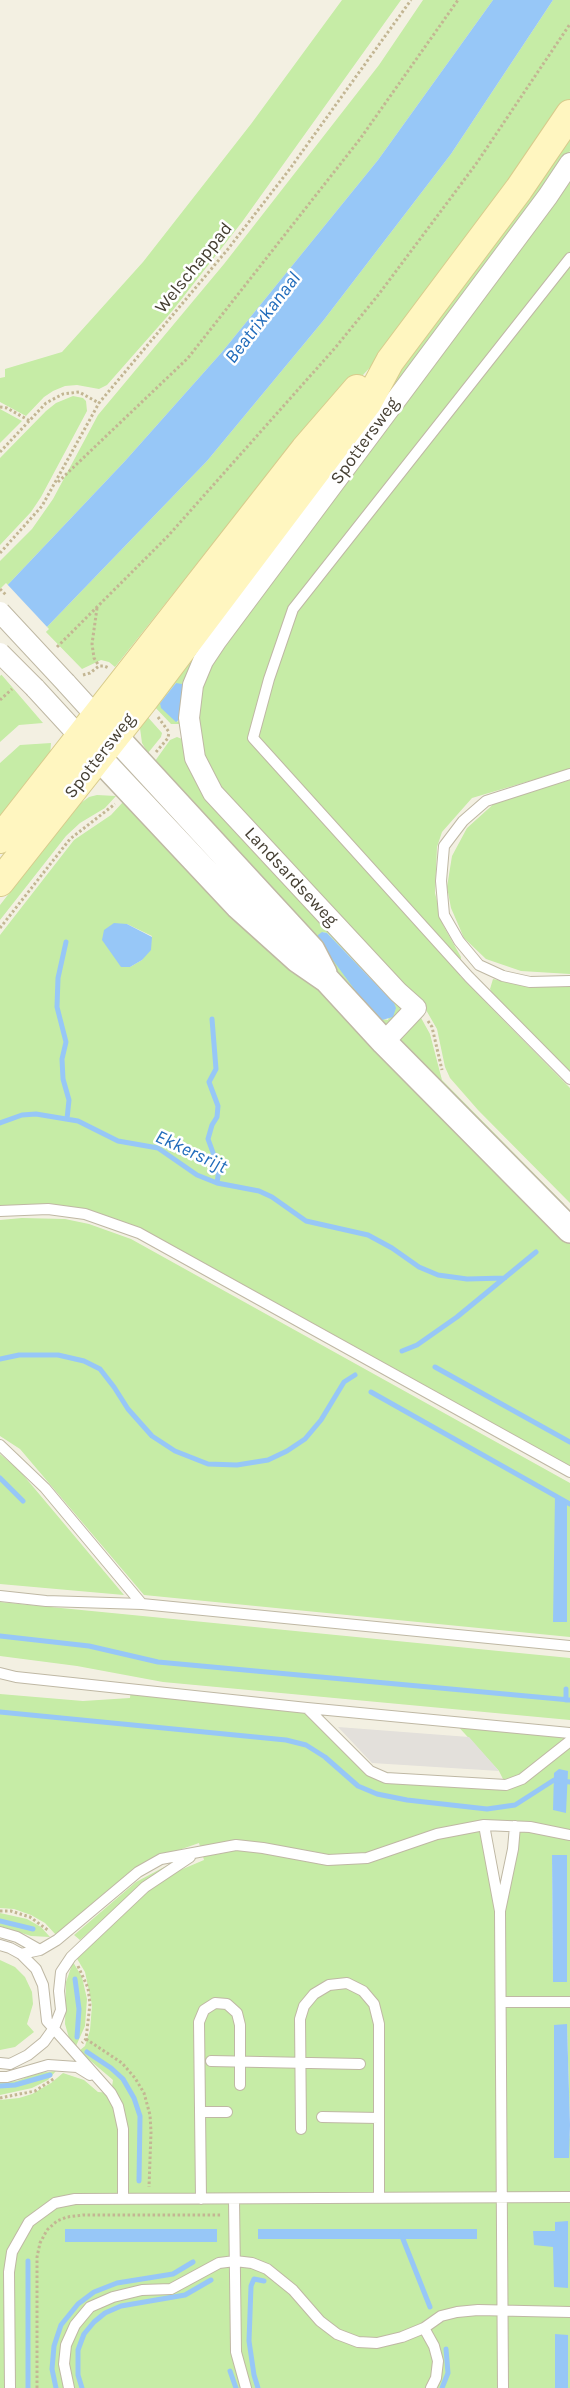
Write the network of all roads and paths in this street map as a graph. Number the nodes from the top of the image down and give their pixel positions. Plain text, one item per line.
1 (411, 0) edge
2 (458, 0) edge
3 (570, 24) edge
4 (570, 114) edge
5 (570, 163) edge
6 (570, 258) edge
7 (390, 361) junction
8 (99, 403) junction
9 (0, 407) edge
10 (30, 421) junction
11 (0, 452) edge
12 (56, 484) junction
13 (0, 553) edge
14 (97, 608) junction
15 (0, 612) edge
16 (55, 649) dead end
17 (0, 653) edge
18 (100, 666) dead end
19 (14, 687) dead end
20 (0, 700) edge
21 (88, 727) junction
22 (191, 730) joint
23 (169, 732) dead end
24 (106, 746) junction
25 (143, 768) junction
26 (570, 774) edge
27 (127, 789) junction
28 (0, 839) edge
29 (0, 882) edge
30 (0, 928) edge
31 (479, 965) junction
32 (469, 977) junction
33 (328, 980) junction
34 (570, 982) edge
35 (416, 1008) junction
36 (384, 1042) junction
37 (443, 1072) dead end
38 (570, 1079) edge
39 (0, 1211) edge
40 (570, 1230) edge
41 (0, 1444) edge
42 (570, 1472) edge
43 (0, 1596) edge
44 (142, 1604) junction
45 (570, 1646) edge
46 (0, 1673) edge
47 (16, 1677) junction
48 (0, 1681) edge
49 (307, 1708) junction
50 (570, 1732) edge
51 (570, 1741) edge
52 (484, 1826) junction
53 (515, 1826) junction
54 (570, 1835) edge
55 (196, 1854) junction
56 (0, 1911) edge
57 (500, 1911) junction
58 (0, 1932) edge
59 (57, 1940) junction
60 (0, 1946) edge
61 (40, 1950) junction
62 (21, 1954) junction
63 (501, 2002) junction
64 (570, 2002) edge
65 (54, 2028) junction
66 (86, 2039) dead end
67 (211, 2061) dead end
68 (240, 2062) junction
69 (0, 2063) edge
70 (301, 2063) junction
71 (360, 2064) dead end
72 (0, 2077) edge
73 (103, 2084) junction
74 (240, 2085) dead end
75 (200, 2112) junction
76 (228, 2112) dead end
77 (322, 2117) dead end
78 (379, 2118) junction
79 (301, 2129) dead end
80 (570, 2197) edge
81 (123, 2198) junction
82 (149, 2198) junction
83 (379, 2198) junction
84 (502, 2198) junction
85 (201, 2199) junction
86 (234, 2199) junction
87 (234, 2214) junction
88 (148, 2215) junction
89 (235, 2261) junction
90 (502, 2310) junction
91 (570, 2312) edge
92 (424, 2328) junction
93 (10, 2388) edge
94 (37, 2388) edge
95 (68, 2388) edge
96 (246, 2388) edge
97 (431, 2388) edge
98 (503, 2388) edge

1 - 8 path, Welschappad
2 - 12 path
3 - 14 path
4 - 7 main road, Spottersweg
5 - 22 street, Spottersweg
6 - 32 lane
7 - 21 main road, Spottersweg
7 - 24 main road, Spottersweg
8 - 10 path
8 - 12 path, Welschappad
9 - 10 path
10 - 11 path
12 - 13 path, Welschappad
14 - 16 path
14 - 18 path
15 - 21 street, bridge
17 - 21 street, bridge
19 - 20 path
21 - 24 street
21 - 28 main road, Spottersweg
22 - 35 street, Landsardseweg
23 - 25 path
24 - 25 street, Landsardseweg
24 - 27 street, Landsardseweg
24 - 29 main road, Spottersweg
25 - 33 street, Landsardseweg
26 - 31 lane
27 - 30 path, Spottersweg
27 - 33 street, Landsardseweg
31 - 32 lane
31 - 34 lane
32 - 38 lane
33 - 36 street, Landsardseweg
35 - 36 street
35 - 37 path
36 - 40 street, Landsardseweg
39 - 42 lane
41 - 44 lane
43 - 44 lane
44 - 45 lane
46 - 47 lane
47 - 48 lane
47 - 49 lane
49 - 50 lane
49 - 51 lane
52 - 53 lane
52 - 55 lane
52 - 57 lane
53 - 54 lane
53 - 57 lane
55 - 59 lane
55 - 65 lane
56 - 59 path
57 - 63 lane
58 - 61 lane
59 - 61 lane
60 - 62 lane
61 - 62 lane
62 - 65 lane
63 - 64 lane
63 - 84 lane
65 - 69 lane
65 - 73 lane
66 - 82 path
67 - 68 lane
68 - 70 lane
68 - 74 lane
68 - 75 lane
70 - 71 lane
70 - 78 lane
70 - 79 lane
72 - 73 lane
73 - 81 lane
75 - 76 lane
75 - 85 lane
77 - 78 lane
78 - 83 lane
80 - 84 lane
81 - 82 lane
81 - 93 lane
82 - 85 lane
82 - 88 path
83 - 84 lane
83 - 86 lane
84 - 90 lane
85 - 86 lane
86 - 87 lane
87 - 88 path
87 - 89 lane
88 - 94 path
89 - 92 lane
89 - 95 lane
89 - 96 lane
90 - 91 lane
90 - 92 lane
90 - 98 lane
92 - 97 lane

